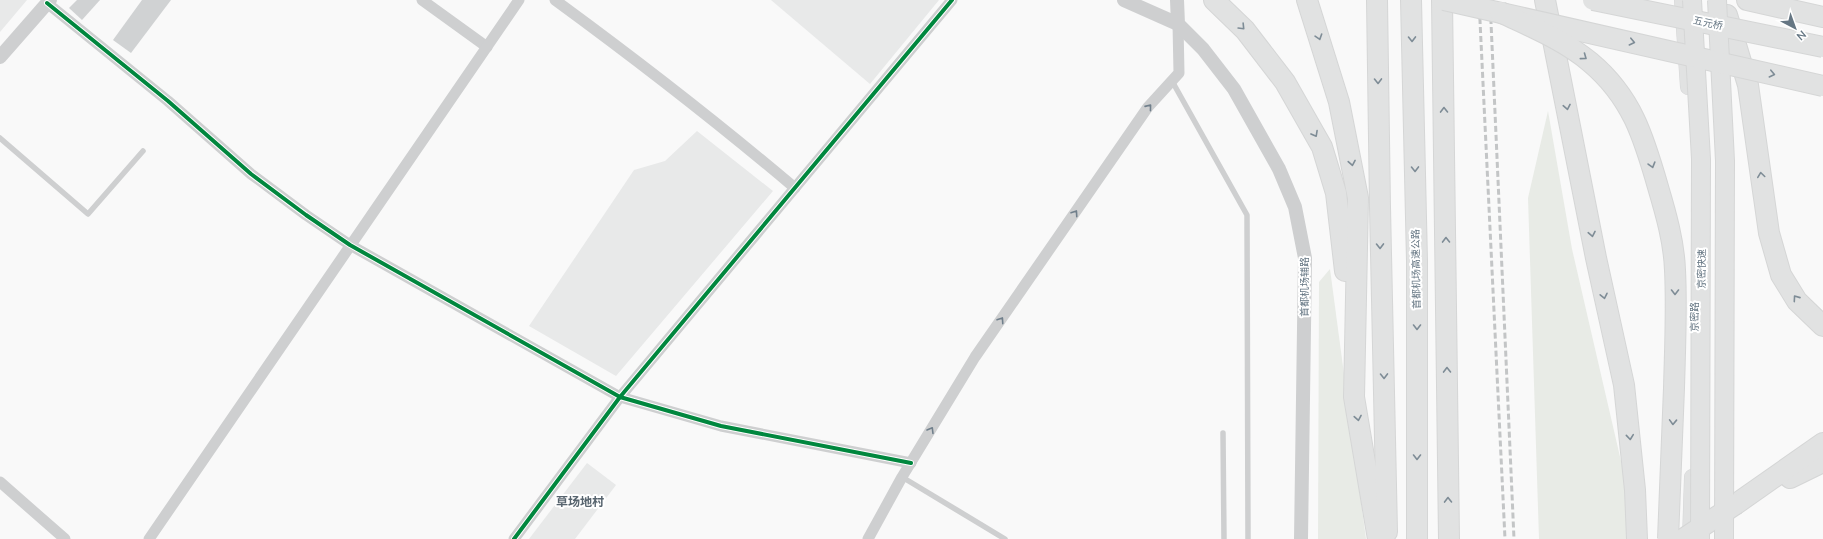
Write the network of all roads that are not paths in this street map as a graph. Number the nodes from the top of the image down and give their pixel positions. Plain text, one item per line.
1 (422, 0) edge
2 (519, 0) edge
3 (555, 0) edge
4 (952, 0) edge
5 (1124, 0) edge
6 (1177, 0) edge
7 (1214, 0) edge
8 (1307, 0) edge
9 (1377, 0) edge
10 (1411, 0) edge
11 (1443, 0) edge
12 (1545, 0) edge
13 (1593, 0) edge
14 (1682, 0) edge
15 (1692, 0) edge
16 (1747, 0) edge
17 (48, 1) edge
18 (1723, 5) edge
19 (1500, 12) junction
20 (1823, 17) edge
21 (1178, 24) junction
22 (487, 46) junction
23 (1823, 47) edge
24 (0, 57) edge
25 (1172, 81) junction
26 (1823, 86) edge
27 (0, 138) edge
28 (143, 151) dead end
29 (795, 188) junction
30 (350, 245) junction
31 (1823, 326) edge
32 (620, 397) junction
33 (1354, 397) junction
34 (1223, 433) dead end
35 (1823, 443) edge
36 (1823, 462) edge
37 (911, 463) junction
38 (902, 477) junction
39 (0, 482) edge
40 (1736, 504) junction
41 (65, 539) edge
42 (149, 539) edge
43 (514, 539) edge
44 (868, 539) edge
45 (1005, 539) edge
46 (1224, 539) edge
47 (1248, 539) edge
48 (1301, 539) edge
49 (1378, 539) edge
50 (1388, 539) edge
51 (1417, 539) edge
52 (1449, 539) edge
53 (1637, 539) edge
54 (1668, 539) edge
55 (1683, 539) edge
56 (1690, 539) edge
57 (1700, 539) edge
58 (1724, 539) edge

1 - 22 street
2 - 22 street
3 - 29 street
4 - 29 street
5 - 21 street
6 - 21 street
7 -> 33 highway
8 -> 33 highway
9 -> 50 highway
10 -> 51 highway, 首都机场高速公路
11 - 19 highway, bridge
52 -> 11 highway
12 -> 53 highway
13 - 23 highway, 五元桥, bridge
14 - 56 main road, 京密路
15 - 57 highway, 京密快速, bridge
16 - 20 highway
17 - 24 street
17 - 30 street
31 -> 18 highway
18 - 58 highway, bridge
19 -> 26 highway, bridge
19 -> 54 highway, bridge
21 - 25 street
21 - 48 street, 首都机场辅路
22 - 30 street
37 -> 25 street
25 - 47 lane
27 - 28 lane
29 - 32 street
30 - 32 street
30 - 42 street
32 - 37 street
32 - 43 street
33 -> 49 highway
34 - 46 lane
35 - 40 highway
36 - 40 highway
37 - 38 street
38 - 44 street
38 - 45 lane
39 - 41 street
40 - 55 highway, bridge

